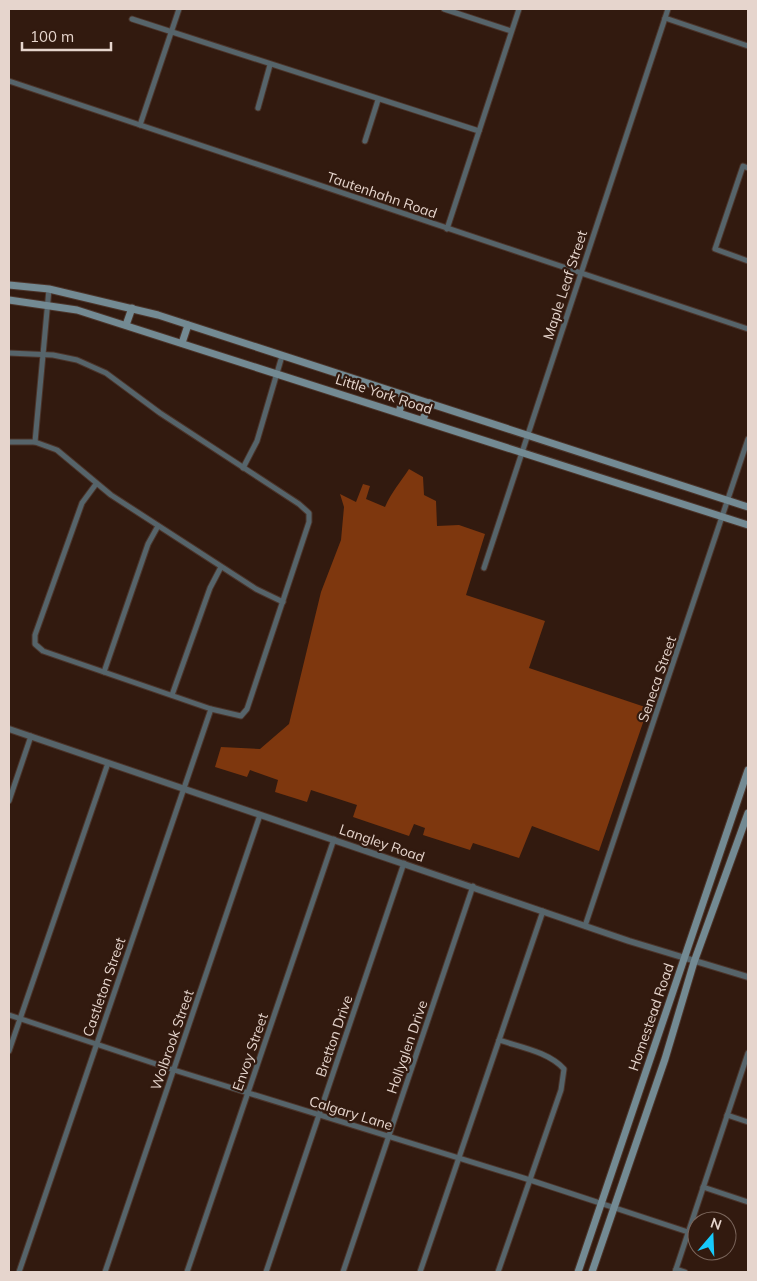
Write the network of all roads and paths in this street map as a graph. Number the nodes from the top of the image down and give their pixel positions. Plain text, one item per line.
1 (179, 9) edge
2 (444, 9) edge
3 (519, 9) edge
4 (668, 9) edge
5 (665, 18) junction
6 (132, 19) dead end
7 (511, 31) junction
8 (171, 32) junction
9 (748, 46) edge
10 (270, 65) junction
11 (9, 81) edge
12 (378, 100) junction
13 (258, 108) dead end
14 (140, 125) junction
15 (479, 131) junction
16 (365, 141) dead end
17 (746, 167) edge
18 (447, 229) junction
19 (748, 261) edge
20 (581, 273) junction
21 (9, 285) edge
22 (48, 289) junction
23 (9, 300) edge
24 (49, 305) junction
25 (132, 308) junction
26 (126, 325) junction
27 (188, 325) junction
28 (748, 329) edge
29 (182, 343) junction
30 (9, 353) edge
31 (44, 354) junction
32 (282, 356) junction
33 (277, 373) junction
34 (404, 395) junction
35 (430, 403) junction
36 (399, 412) junction
37 (424, 419) junction
38 (528, 435) junction
39 (748, 438) edge
40 (9, 442) edge
41 (35, 442) junction
42 (522, 451) junction
43 (243, 468) junction
44 (96, 484) junction
45 (727, 500) junction
46 (748, 507) edge
47 (724, 516) junction
48 (748, 525) edge
49 (158, 526) junction
50 (221, 567) junction
51 (484, 568) dead end
52 (283, 602) junction
53 (104, 672) junction
54 (172, 695) junction
55 (211, 709) junction
56 (9, 729) edge
57 (31, 736) junction
58 (108, 763) junction
59 (748, 770) edge
60 (183, 789) junction
61 (9, 801) edge
62 (748, 813) edge
63 (260, 815) junction
64 (334, 839) junction
65 (404, 864) junction
66 (717, 864) junction
67 (730, 867) junction
68 (473, 886) junction
69 (543, 911) junction
70 (585, 926) junction
71 (684, 959) junction
72 (694, 962) junction
73 (748, 978) edge
74 (9, 1014) edge
75 (20, 1018) junction
76 (499, 1040) junction
77 (97, 1043) junction
78 (9, 1051) edge
79 (748, 1053) edge
80 (652, 1054) junction
81 (665, 1059) junction
82 (174, 1070) junction
83 (248, 1092) junction
84 (632, 1112) junction
85 (727, 1115) junction
86 (319, 1116) junction
87 (646, 1116) junction
88 (748, 1122) edge
89 (389, 1136) junction
90 (459, 1158) junction
91 (530, 1180) junction
92 (703, 1187) junction
93 (748, 1202) edge
94 (601, 1204) junction
95 (613, 1208) junction
96 (695, 1211) edge
97 (687, 1232) edge
98 (687, 1235) edge
99 (676, 1271) edge
100 (20, 1272) edge
101 (105, 1272) edge
102 (187, 1272) edge
103 (266, 1272) edge
104 (343, 1272) edge
105 (420, 1272) edge
106 (498, 1272) edge
107 (578, 1272) edge
108 (592, 1272) edge
109 (685, 1272) edge

1 - 8 street
2 - 7 street
3 - 7 street
4 - 5 street, Maple Leaf Street
5 - 9 street
5 - 20 street, Maple Leaf Street
6 - 8 street
7 - 15 street
8 - 10 street
8 - 14 street
10 - 12 street
10 - 13 street
11 - 14 street, Tautenhahn Road
12 - 15 street
12 - 16 street
14 - 18 street, Tautenhahn Road
15 - 18 street
17 - 19 street
18 - 20 street, Tautenhahn Road
20 - 28 street, Tautenhahn Road
20 - 38 street, Maple Leaf Street
21 - 22 main road, Little York Road
22 - 24 street
22 - 25 main road, Little York Road
23 - 24 main road, Little York Road
24 - 26 main road, Little York Road
24 - 31 street
25 - 26 main road
25 - 27 main road, Little York Road
26 - 29 main road, Little York Road
27 - 29 main road
27 - 32 main road, Little York Road
29 - 33 main road, Little York Road
30 - 31 street
31 - 41 street
31 - 43 street
32 - 33 street
32 - 34 main road, Little York Road
33 - 36 main road, Little York Road
33 - 43 street
34 - 35 main road, Little York Road
34 - 36 main road
35 - 37 main road
35 - 38 main road, Little York Road
36 - 37 main road, Little York Road
37 - 42 main road, Little York Road
38 - 42 street, Maple Leaf Street
38 - 45 main road, Little York Road
39 - 45 street, Seneca Street
40 - 41 street
41 - 44 street
42 - 47 main road, Little York Road
42 - 51 street, Maple Leaf Street
43 - 52 street
44 - 49 street
44 - 53 street
45 - 46 main road, Little York Road
45 - 47 street, Seneca Street
47 - 48 main road, Little York Road
47 - 70 street, Seneca Street
49 - 50 street
49 - 53 street
50 - 52 street
50 - 54 street
52 - 55 street
53 - 54 street
54 - 55 street
55 - 60 street, Castleton Street
56 - 57 street, Langley Road
57 - 58 street, Langley Road
57 - 61 street
58 - 60 street, Langley Road
58 - 75 street
59 - 66 main road, Homestead Road
60 - 63 street, Langley Road
60 - 77 street, Castleton Street
62 - 67 main road, Homestead Road
63 - 64 street, Langley Road
63 - 82 street, Wolbrook Street
64 - 65 street, Langley Road
64 - 83 street, Envoy Street
65 - 68 street, Langley Road
65 - 86 street, Bretton Drive
66 - 67 main road
66 - 71 main road, Homestead Road
67 - 72 main road, Homestead Road
68 - 69 street, Langley Road
68 - 89 street, Hollyglen Drive
69 - 70 street, Langley Road
69 - 76 street
70 - 71 street, Langley Road
71 - 72 street, Langley Road
71 - 80 main road, Homestead Road
72 - 73 street, Langley Road
72 - 81 main road, Homestead Road
74 - 75 street, Calgary Lane
75 - 77 street, Calgary Lane
75 - 78 street
76 - 90 street
76 - 91 street
77 - 82 street, Calgary Lane
77 - 100 street, Castleton Street
79 - 85 street
80 - 81 main road
80 - 84 main road, Homestead Road
81 - 87 main road, Homestead Road
82 - 83 street, Calgary Lane
82 - 101 street, Wolbrook Street
83 - 86 street, Calgary Lane
83 - 102 street, Envoy Street
84 - 87 main road
84 - 94 main road, Homestead Road
85 - 88 street
85 - 92 street
86 - 89 street, Calgary Lane
86 - 103 street, Bretton Drive
87 - 95 main road, Homestead Road
89 - 90 street, Calgary Lane
89 - 104 street, Hollyglen Drive
90 - 91 street, Calgary Lane
90 - 105 street
91 - 94 street, Calgary Lane
91 - 106 street
92 - 93 street
92 - 96 street
94 - 95 street, Calgary Lane
94 - 107 main road, Homestead Road
95 - 97 street, Calgary Lane
95 - 108 main road, Homestead Road
98 - 99 street
99 - 109 street

